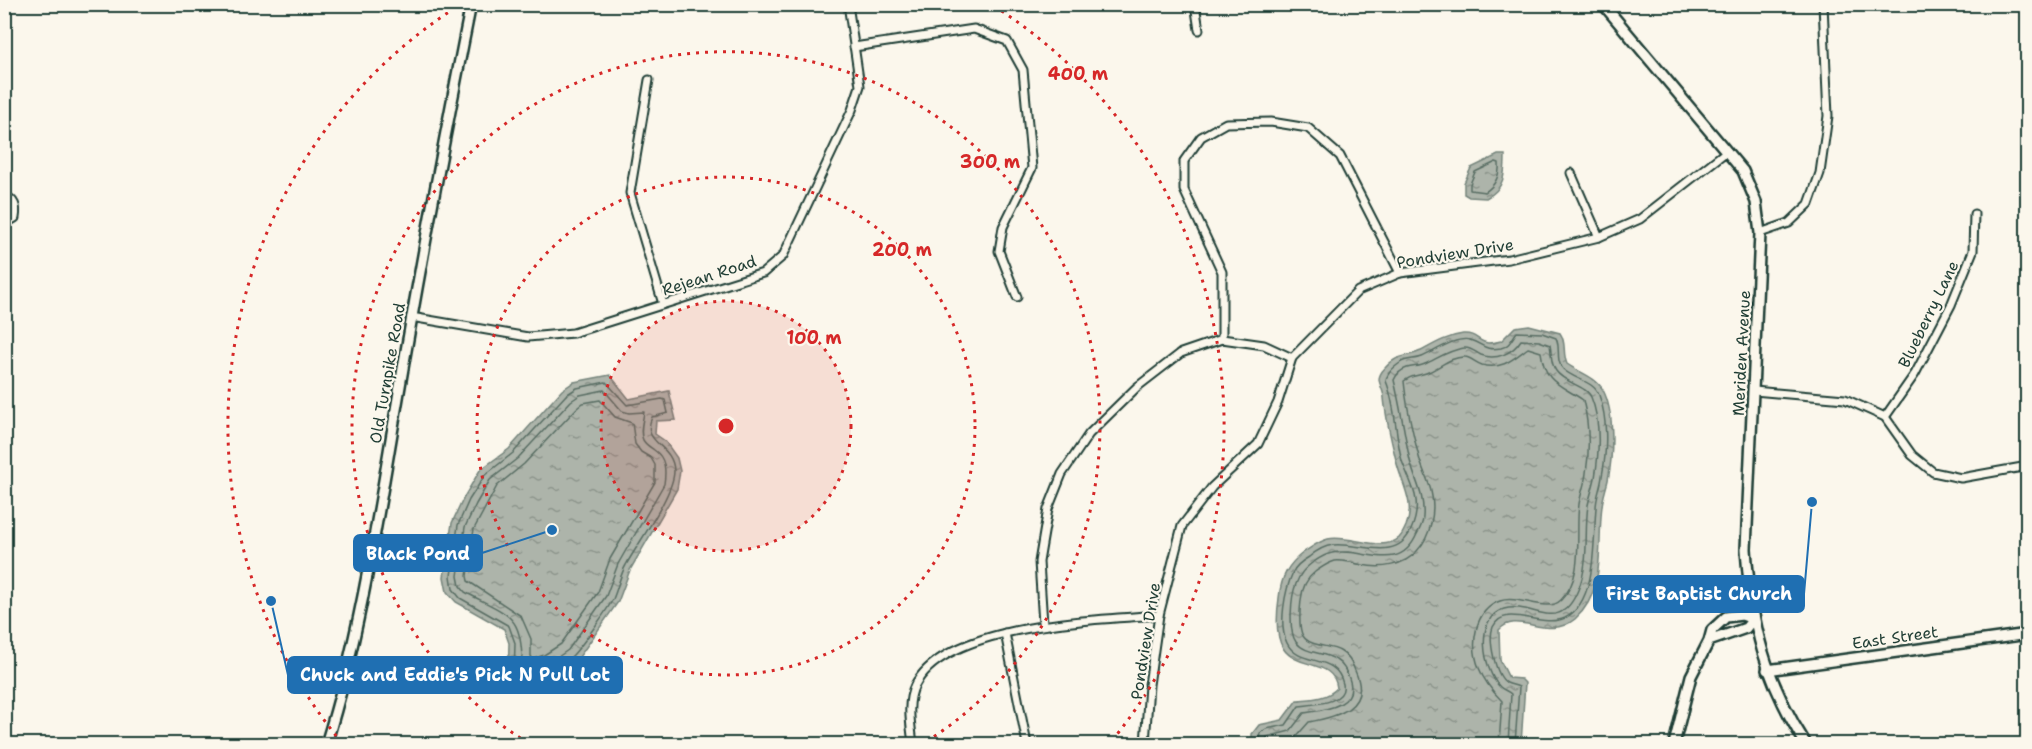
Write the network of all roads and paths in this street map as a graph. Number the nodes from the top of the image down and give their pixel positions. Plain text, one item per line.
1 (471, 4) edge
2 (848, 4) edge
3 (1195, 4) edge
4 (1603, 4) edge
5 (1823, 4) edge
6 (1199, 30) dead end
7 (854, 47) junction
8 (649, 80) dead end
9 (1727, 151) junction
10 (1571, 173) dead end
11 (4, 195) edge
12 (1974, 214) dead end
13 (4, 221) edge
14 (1760, 233) junction
15 (1599, 237) junction
16 (1400, 273) junction
17 (1017, 297) dead end
18 (663, 304) junction
19 (411, 316) junction
20 (1222, 339) junction
21 (1292, 358) junction
22 (1754, 391) junction
23 (1885, 417) junction
24 (2028, 466) edge
25 (1160, 615) junction
26 (1753, 618) junction
27 (1043, 624) junction
28 (1005, 633) junction
29 (2028, 634) edge
30 (1709, 641) junction
31 (1767, 670) junction
32 (326, 744) edge
33 (913, 744) edge
34 (1028, 744) edge
35 (1144, 744) edge
36 (1674, 744) edge
37 (1806, 744) edge

1 - 19 main road, Old Turnpike Road
2 - 7 street, Rejean Road
3 - 6 street
4 - 9 main road, Meriden Avenue
5 - 14 street
7 - 17 street
7 - 18 street, Rejean Road
8 - 18 street
9 - 14 main road, Meriden Avenue
9 - 15 street, Pondview Drive
10 - 15 street
11 - 13 street
12 - 23 street, Blueberry Lane
14 - 22 main road, Meriden Avenue
15 - 16 street, Pondview Drive
16 - 20 street
16 - 21 street, Pondview Drive
18 - 19 street, Rejean Road
19 - 32 main road, Old Turnpike Road
20 - 21 street
20 - 27 street
21 - 25 street, Pondview Drive
22 - 23 street
22 - 26 main road, Meriden Avenue
23 - 24 street
25 - 27 street
25 - 35 street, Pondview Drive
26 - 30 main road
26 - 30 main road
26 - 31 main road, Meriden Avenue
27 - 28 street
28 - 33 street
28 - 34 street
29 - 31 main road, East Street
30 - 36 main road
31 - 37 main road, Meriden Avenue

